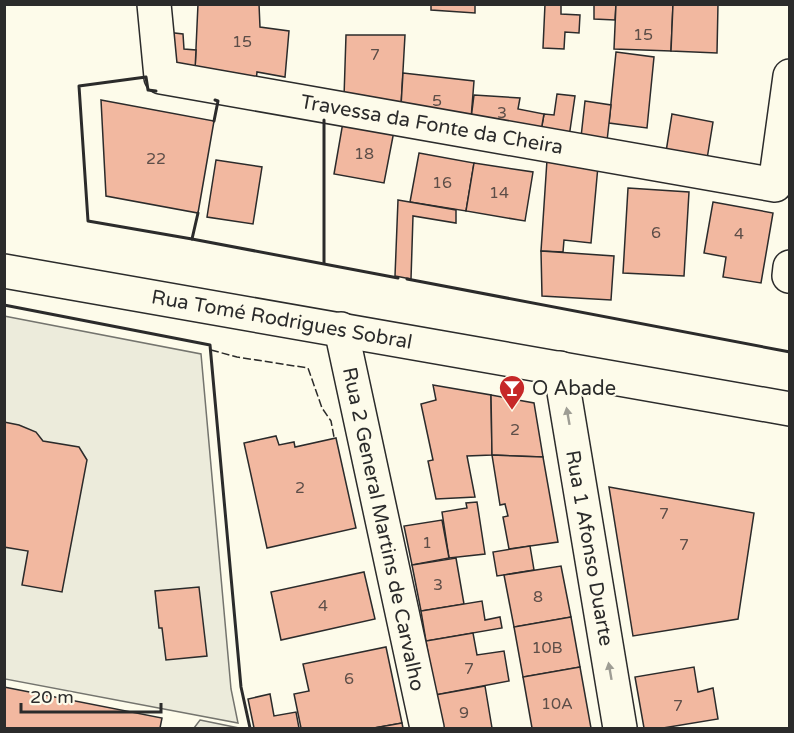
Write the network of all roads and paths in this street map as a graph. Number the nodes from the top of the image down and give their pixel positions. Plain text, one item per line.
1 (154, 4) edge
2 (789, 76) edge
3 (782, 194) edge
4 (4, 270) edge
5 (341, 329) junction
6 (560, 368) junction
7 (789, 409) edge
8 (427, 729) edge
9 (620, 729) edge

1 - 3 street, Travessa da Fonte da Cheira
2 - 3 street, Travessa da Fonte da Cheira
4 - 5 street, Rua Tomé Rodrigues Sobral
5 - 6 street, Rua Tomé Rodrigues Sobral
5 - 8 street, Rua 2 General Martins de Carvalho
6 - 7 street, Rua Tomé Rodrigues Sobral
9 -> 6 street, Rua 1 Afonso Duarte

